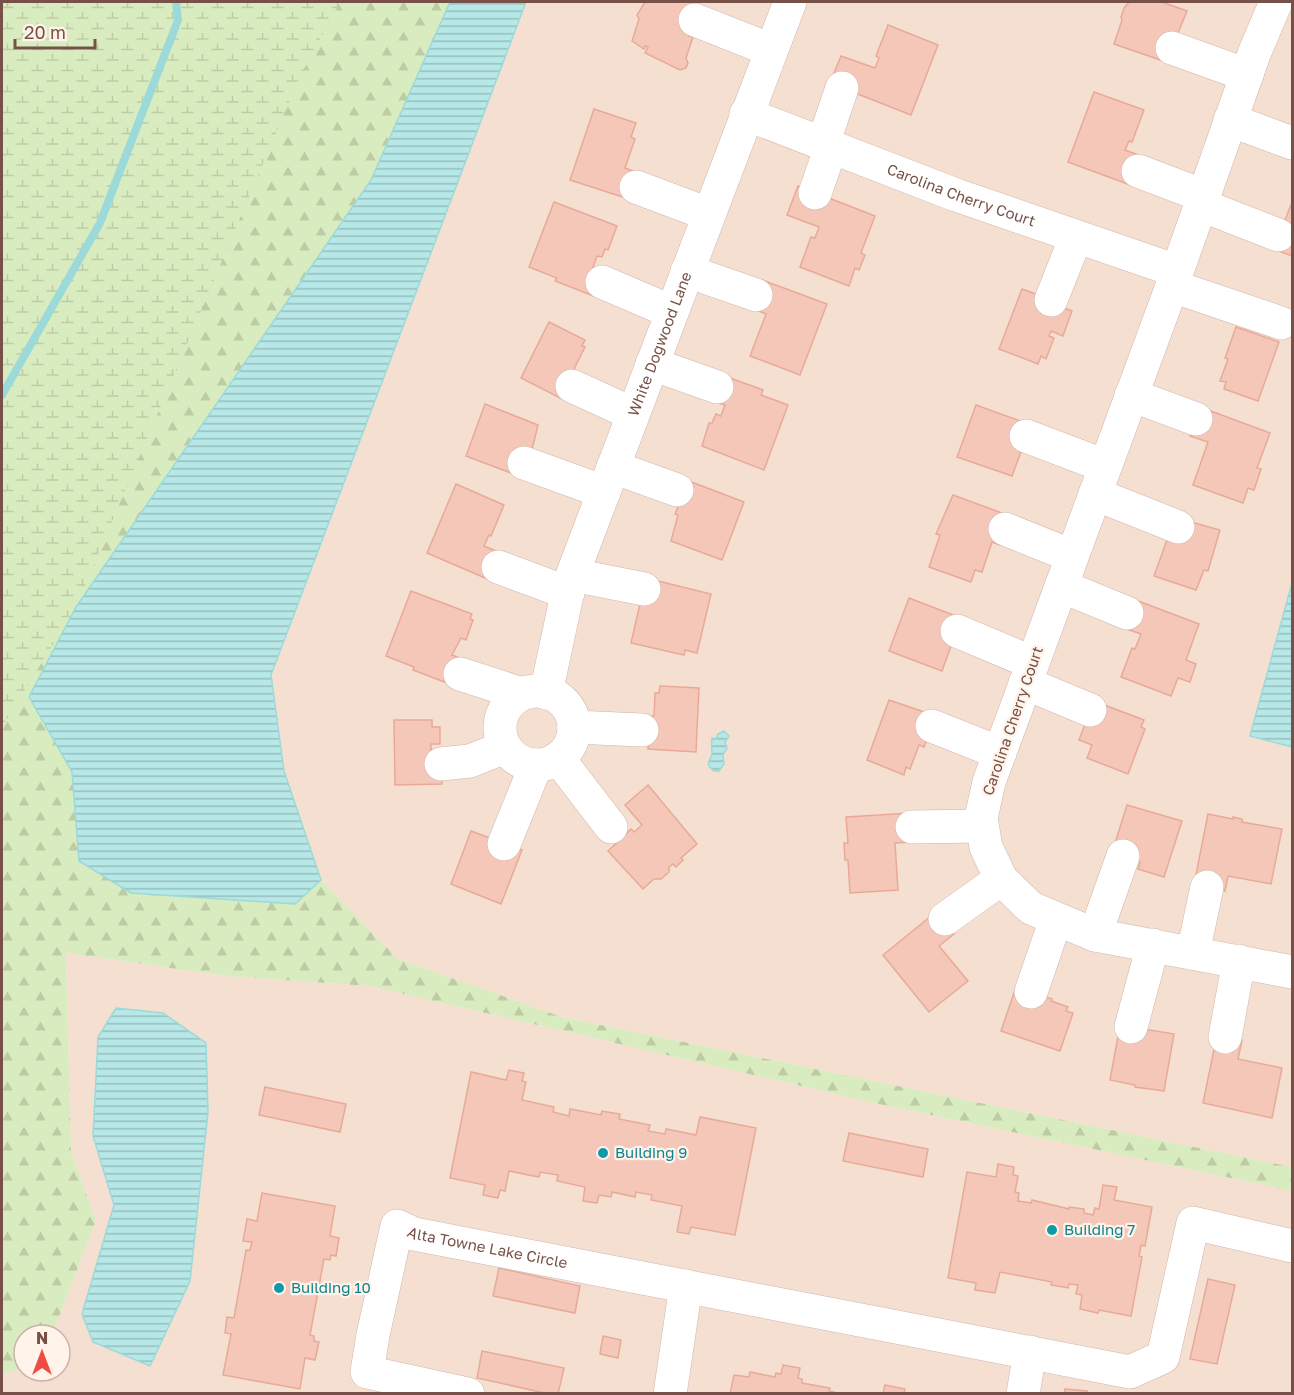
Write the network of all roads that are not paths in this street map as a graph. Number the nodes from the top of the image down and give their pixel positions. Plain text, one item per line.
1 (790, 2) edge
2 (1276, 2) edge
3 (1284, 2) edge
4 (1293, 7) edge
5 (695, 20) dead end
6 (1172, 48) dead end
7 (771, 50) junction
8 (1247, 75) junction
9 (842, 88) dead end
10 (746, 114) junction
11 (1230, 120) junction
12 (1293, 143) edge
13 (827, 145) junction
14 (1138, 171) dead end
15 (636, 187) dead end
16 (815, 193) dead end
17 (1202, 200) junction
18 (708, 214) junction
19 (1278, 235) dead end
20 (1076, 237) junction
21 (687, 271) junction
22 (1174, 279) junction
23 (602, 282) dead end
24 (756, 295) dead end
25 (1051, 300) dead end
26 (672, 312) junction
27 (1281, 322) dead end
28 (652, 364) junction
29 (572, 386) dead end
30 (717, 387) dead end
31 (1131, 395) junction
32 (633, 414) junction
33 (1196, 418) dead end
34 (1026, 436) dead end
35 (524, 463) dead end
36 (608, 479) junction
37 (1100, 480) junction
38 (676, 490) dead end
39 (1178, 527) dead end
40 (1005, 529) dead end
41 (498, 567) dead end
42 (1066, 571) junction
43 (570, 584) junction
44 (644, 589) dead end
45 (1127, 613) dead end
46 (957, 631) dead end
47 (1029, 673) junction
48 (459, 674) dead end
49 (534, 693) junction
50 (1090, 710) dead end
51 (932, 726) dead end
52 (574, 727) junction
53 (642, 730) dead end
54 (505, 747) junction
55 (1000, 753) junction
56 (547, 762) junction
57 (441, 764) dead end
58 (912, 826) dead end
59 (982, 826) junction
60 (610, 827) dead end
61 (504, 844) dead end
62 (1123, 856) dead end
63 (1001, 879) junction
64 (1206, 887) dead end
65 (945, 919) dead end
66 (1056, 919) junction
67 (1095, 935) junction
68 (1153, 945) junction
69 (1193, 952) junction
70 (1239, 961) junction
71 (1293, 972) edge
72 (1031, 992) dead end
73 (1131, 1027) dead end
74 (1225, 1037) dead end
75 (1293, 1246) edge
76 (686, 1286) junction
77 (1030, 1352) junction
78 (1115, 1382) edge
79 (468, 1394) edge
80 (670, 1394) edge
81 (1023, 1394) edge

1 - 7 street, White Dogwood Lane
2 - 8 street, Carolina Cherry Court
3 - 4 street
5 - 7 street
6 - 8 street
7 - 10 street, White Dogwood Lane
8 - 11 street, Carolina Cherry Court
9 - 13 street
10 - 13 street, Carolina Cherry Court
10 - 18 street, White Dogwood Lane
11 - 12 street
11 - 17 street, Carolina Cherry Court
13 - 16 street
13 - 20 street, Carolina Cherry Court
14 - 17 street
15 - 18 street
17 - 19 street
17 - 22 street, Carolina Cherry Court
18 - 21 street, White Dogwood Lane
20 - 22 street, Carolina Cherry Court
20 - 25 street
21 - 24 street
21 - 26 street, White Dogwood Lane
22 - 27 street
22 - 31 street, Carolina Cherry Court
23 - 26 street
26 - 28 street, White Dogwood Lane
28 - 30 street
28 - 32 street, White Dogwood Lane
29 - 32 street
31 - 33 street
31 - 37 street, Carolina Cherry Court
32 - 36 street, White Dogwood Lane
34 - 37 street
35 - 36 street
36 - 38 street
36 - 43 street, White Dogwood Lane
37 - 39 street
37 - 42 street, Carolina Cherry Court
40 - 42 street
41 - 43 street
42 - 45 street
42 - 47 street, Carolina Cherry Court
43 - 44 street
43 - 49 street, White Dogwood Lane
46 - 47 street
47 - 50 street
47 - 55 street, Carolina Cherry Court
48 - 49 street
49 - 52 street
49 - 54 street, White Dogwood Lane
51 - 55 street
52 - 53 street
52 - 56 street
54 - 56 street
54 - 57 street
55 - 59 street, Carolina Cherry Court
56 - 60 street
56 - 61 street
58 - 59 street
59 - 63 street, Carolina Cherry Court
62 - 67 street
63 - 65 street
63 - 66 street, Carolina Cherry Court
64 - 69 street
66 - 67 street, Carolina Cherry Court
66 - 72 street
67 - 68 street, Carolina Cherry Court
68 - 69 street, Carolina Cherry Court
68 - 73 street
69 - 70 street, Carolina Cherry Court
70 - 71 street, Carolina Cherry Court
70 - 74 street
75 - 78 street, Alta Towne Lake Circle
76 - 77 street, Alta Towne Lake Circle
76 - 79 street, Alta Towne Lake Circle
76 - 80 street
77 - 78 street, Alta Towne Lake Circle
77 - 81 street

